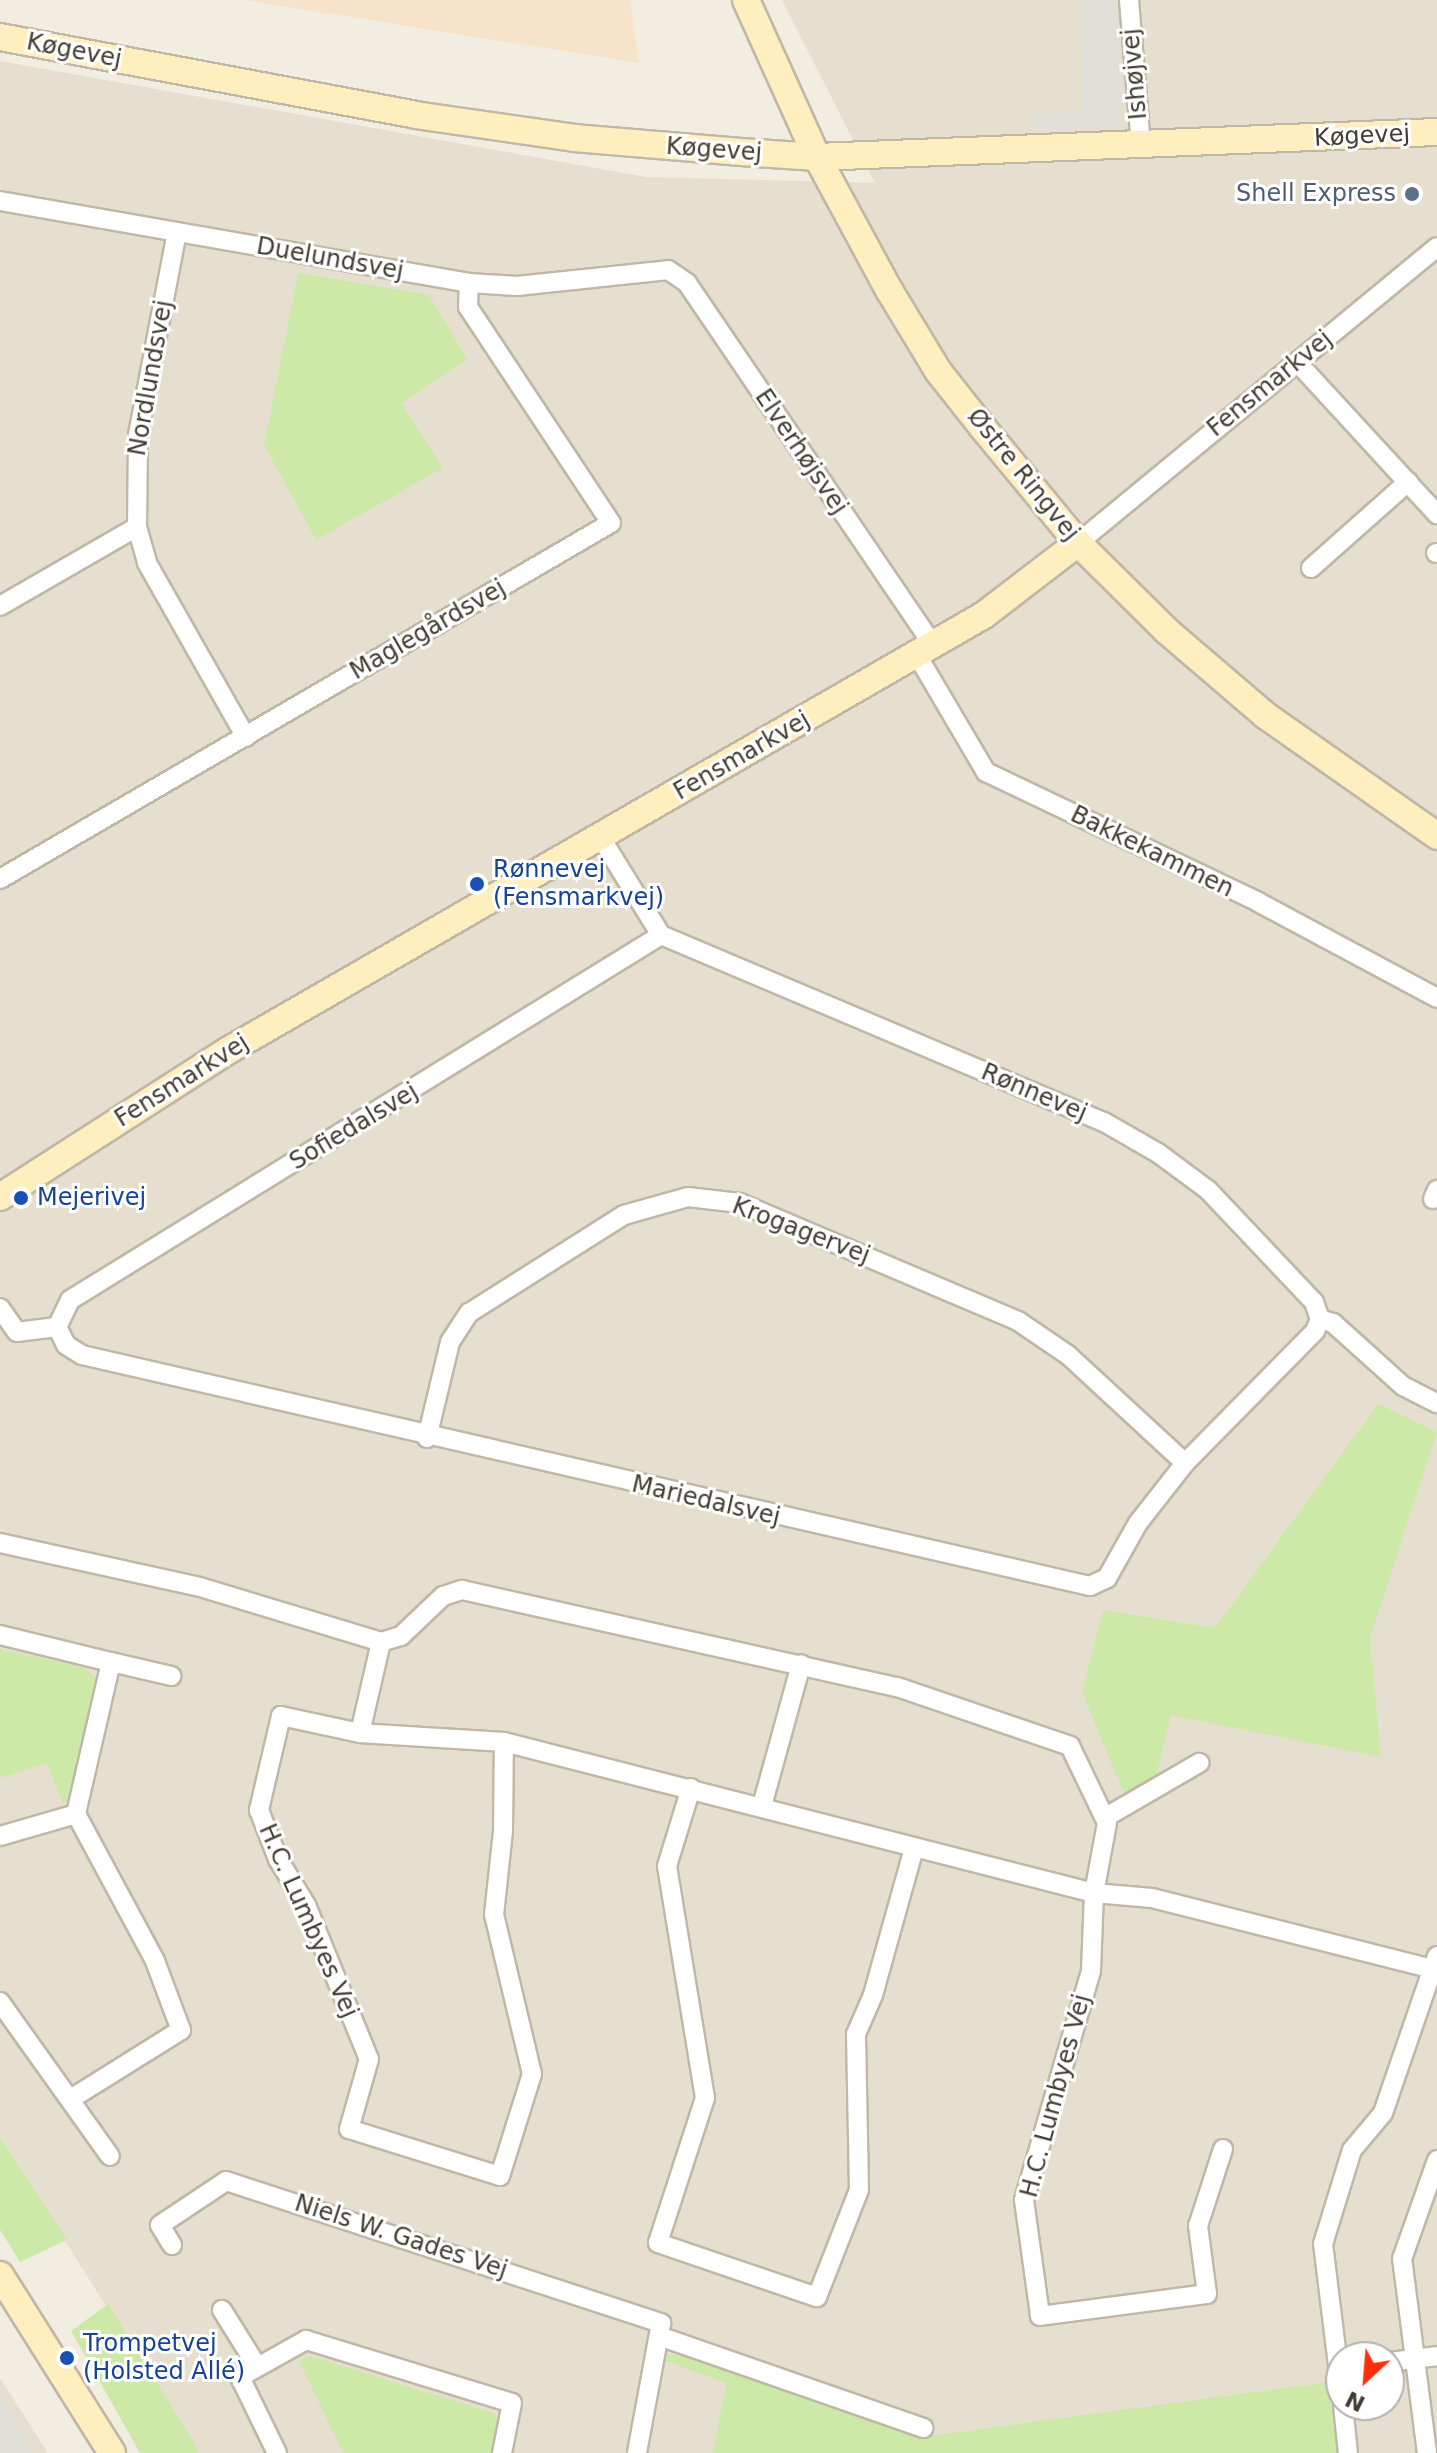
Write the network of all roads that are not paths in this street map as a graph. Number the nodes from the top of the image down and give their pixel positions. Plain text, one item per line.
1 (746, 0) edge
2 (1129, 0) edge
3 (0, 37) edge
4 (1437, 132) edge
5 (1141, 147) junction
6 (817, 157) junction
7 (0, 201) edge
8 (177, 232) junction
9 (1437, 247) edge
10 (661, 269) joint
11 (469, 283) junction
12 (1297, 362) junction
13 (1408, 482) junction
14 (1437, 514) edge
15 (137, 527) junction
16 (1078, 543) junction
17 (1311, 568) dead end
18 (0, 606) edge
19 (925, 650) junction
20 (246, 737) junction
21 (1437, 836) edge
22 (601, 838) junction
23 (0, 879) edge
24 (661, 935) junction
25 (1437, 998) edge
26 (0, 1197) edge
27 (0, 1308) edge
28 (1320, 1319) junction
29 (57, 1327) junction
30 (1437, 1403) edge
31 (427, 1438) junction
32 (1185, 1463) junction
33 (0, 1543) edge
34 (0, 1635) edge
35 (381, 1642) junction
36 (111, 1662) junction
37 (801, 1664) junction
38 (171, 1676) dead end
39 (360, 1733) junction
40 (504, 1742) junction
41 (1199, 1763) dead end
42 (691, 1788) junction
43 (762, 1806) junction
44 (76, 1814) junction
45 (1106, 1817) junction
46 (0, 1836) edge
47 (914, 1848) junction
48 (1094, 1893) junction
49 (1435, 1968) edge
50 (0, 2002) edge
51 (72, 2098) junction
52 (1223, 2149) dead end
53 (110, 2156) dead end
54 (1437, 2160) edge
55 (172, 2245) dead end
56 (0, 2275) edge
57 (222, 2310) dead end
58 (659, 2336) junction
59 (1336, 2341) edge
60 (1437, 2356) edge
61 (1415, 2359) junction
62 (1405, 2360) edge
63 (257, 2366) junction
64 (1345, 2421) edge
65 (923, 2428) dead end
66 (112, 2453) edge
67 (277, 2453) edge
68 (502, 2453) edge
69 (637, 2453) edge
70 (1348, 2453) edge
71 (1427, 2453) edge

1 - 6 street, Østre Ringvej
2 - 5 street, Ishøjvej
3 - 6 street, Køgevej
4 - 5 street, Køgevej
5 - 6 street, Køgevej
6 - 16 street, Østre Ringvej
7 - 8 street, Duelundsvej
8 - 11 street, Duelundsvej
8 - 15 street, Nordlundsvej
9 - 12 street, Fensmarkvej
10 - 11 street, Duelundsvej
10 - 19 street, Elverhøjsvej
11 - 20 street, Maglegårdsvej
12 - 13 street
12 - 16 street, Fensmarkvej
13 - 14 street
13 - 17 street
15 - 18 street
15 - 20 street, Nordlundsvej
16 - 19 street, Fensmarkvej
16 - 21 street, Østre Ringvej
19 - 22 street, Fensmarkvej
19 - 25 street, Bakkekammen
20 - 23 street, Maglegårdsvej
22 - 24 street
22 - 26 street, Fensmarkvej
24 - 28 street, Rønnevej
24 - 29 street, Sofiedalsvej
27 - 29 street
28 - 30 street, Rønnevej
28 - 32 street, Mariedalsvej
29 - 31 street, Mariedalsvej
31 - 32 street, Mariedalsvej
31 - 32 street, Krogagervej
33 - 35 street
34 - 36 street
35 - 37 street
35 - 39 street
36 - 38 street
36 - 44 street
37 - 43 street
37 - 45 street
39 - 40 street, H.C. Lumbyes Vej
39 - 40 street, H.C. Lumbyes Vej
40 - 42 street, H.C. Lumbyes Vej
41 - 45 street
42 - 43 street, H.C. Lumbyes Vej
42 - 47 street
43 - 47 street, H.C. Lumbyes Vej
44 - 46 street
44 - 51 street
45 - 48 street, H.C. Lumbyes Vej
47 - 48 street, H.C. Lumbyes Vej
48 - 49 street, H.C. Lumbyes Vej
48 - 52 street, H.C. Lumbyes Vej
49 - 59 street
50 - 51 street
51 - 53 street
54 - 61 street
55 - 58 street, Niels W. Gades Vej
56 - 66 street
57 - 63 street
58 - 65 street, Niels W. Gades Vej
58 - 69 street
60 - 61 street
61 - 62 street
61 - 71 street
63 - 67 street
63 - 68 street
64 - 70 street

